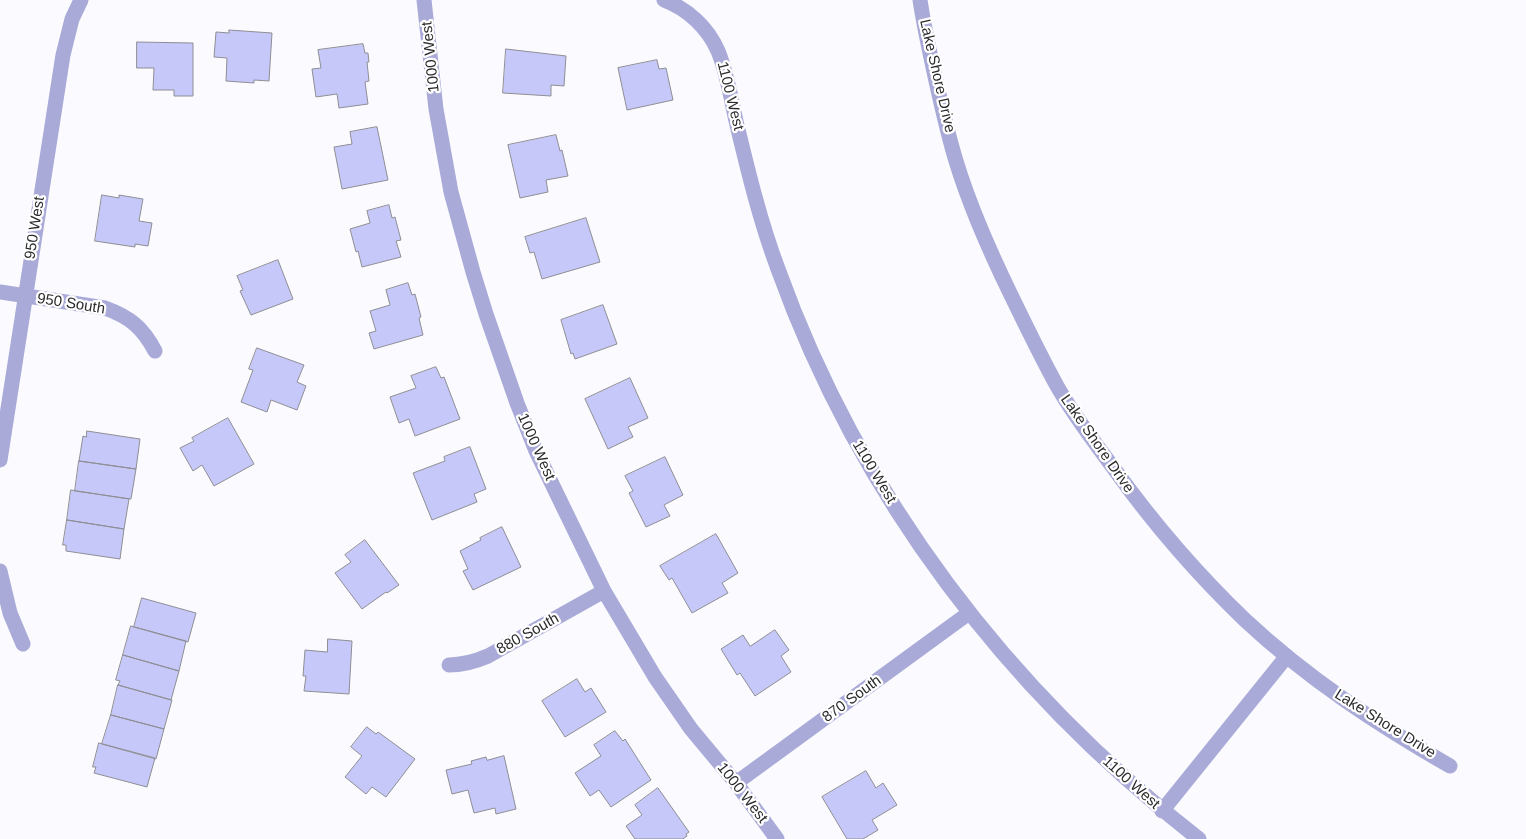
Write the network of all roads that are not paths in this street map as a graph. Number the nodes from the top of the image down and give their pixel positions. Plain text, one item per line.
1 (82, 0) edge
2 (424, 0) edge
3 (664, 0) edge
4 (920, 0) edge
5 (0, 292) edge
6 (25, 296) junction
7 (155, 351) dead end
8 (0, 460) edge
9 (0, 571) edge
10 (604, 591) junction
11 (969, 613) junction
12 (23, 644) dead end
13 (1287, 656) junction
14 (449, 665) dead end
15 (1450, 766) dead end
16 (736, 783) junction
17 (1162, 810) junction
18 (777, 839) edge
19 (1199, 839) edge

1 - 6 street, 950 West
2 - 10 street, 1000 West
3 - 11 street, 1100 West
4 - 13 street, Lake Shore Drive
5 - 6 street, 950 South
6 - 7 street, 950 South
6 - 8 street, 950 West
9 - 12 street
10 - 14 street, 880 South
10 - 16 street, 1000 West
11 - 16 street, 870 South
11 - 17 street, 1100 West
13 - 15 street, Lake Shore Drive
13 - 17 street
16 - 18 street, 1000 West
17 - 19 street, 1100 West

